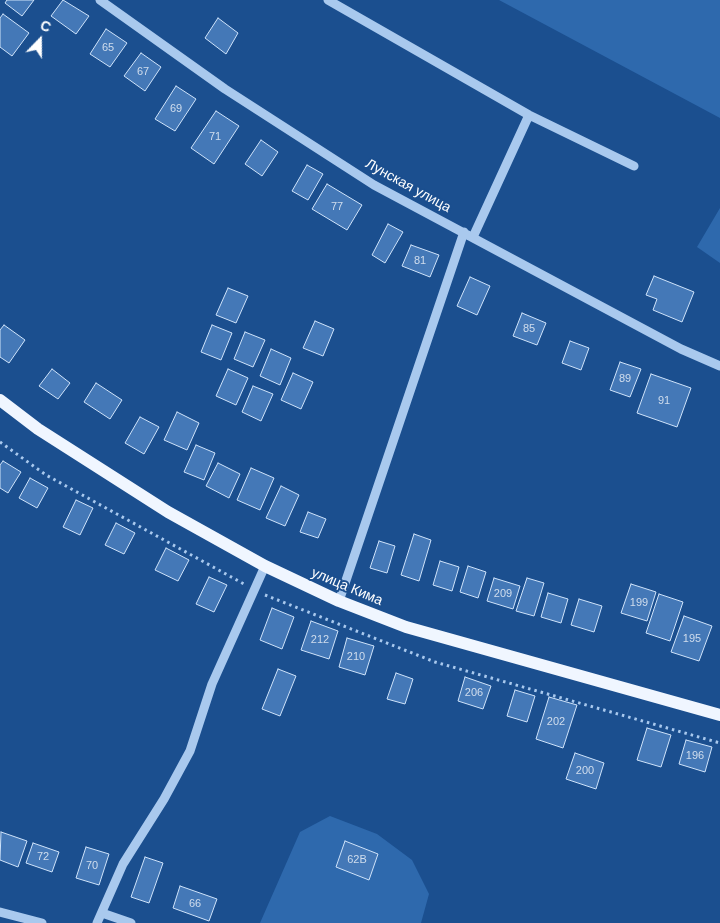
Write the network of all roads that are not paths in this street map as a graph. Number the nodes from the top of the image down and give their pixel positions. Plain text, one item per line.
1 (100, 0) edge
2 (328, 0) edge
3 (529, 115) junction
4 (634, 166) dead end
5 (464, 232) junction
6 (473, 237) junction
7 (720, 366) edge
8 (0, 400) edge
9 (265, 566) junction
10 (339, 602) junction
11 (720, 715) edge
12 (0, 912) edge
13 (102, 913) junction
14 (42, 923) edge
15 (98, 923) edge
16 (132, 923) edge

1 - 5 street, Лунская улица
2 - 3 street
3 - 4 street
3 - 6 street
5 - 6 street, Лунская улица
5 - 10 street
6 - 7 street, Лунская улица
8 - 9 main road, улица Кима
9 - 10 main road, улица Кима
9 - 13 street
10 - 11 main road, улица Кима
12 - 14 street
13 - 15 street
13 - 16 street

